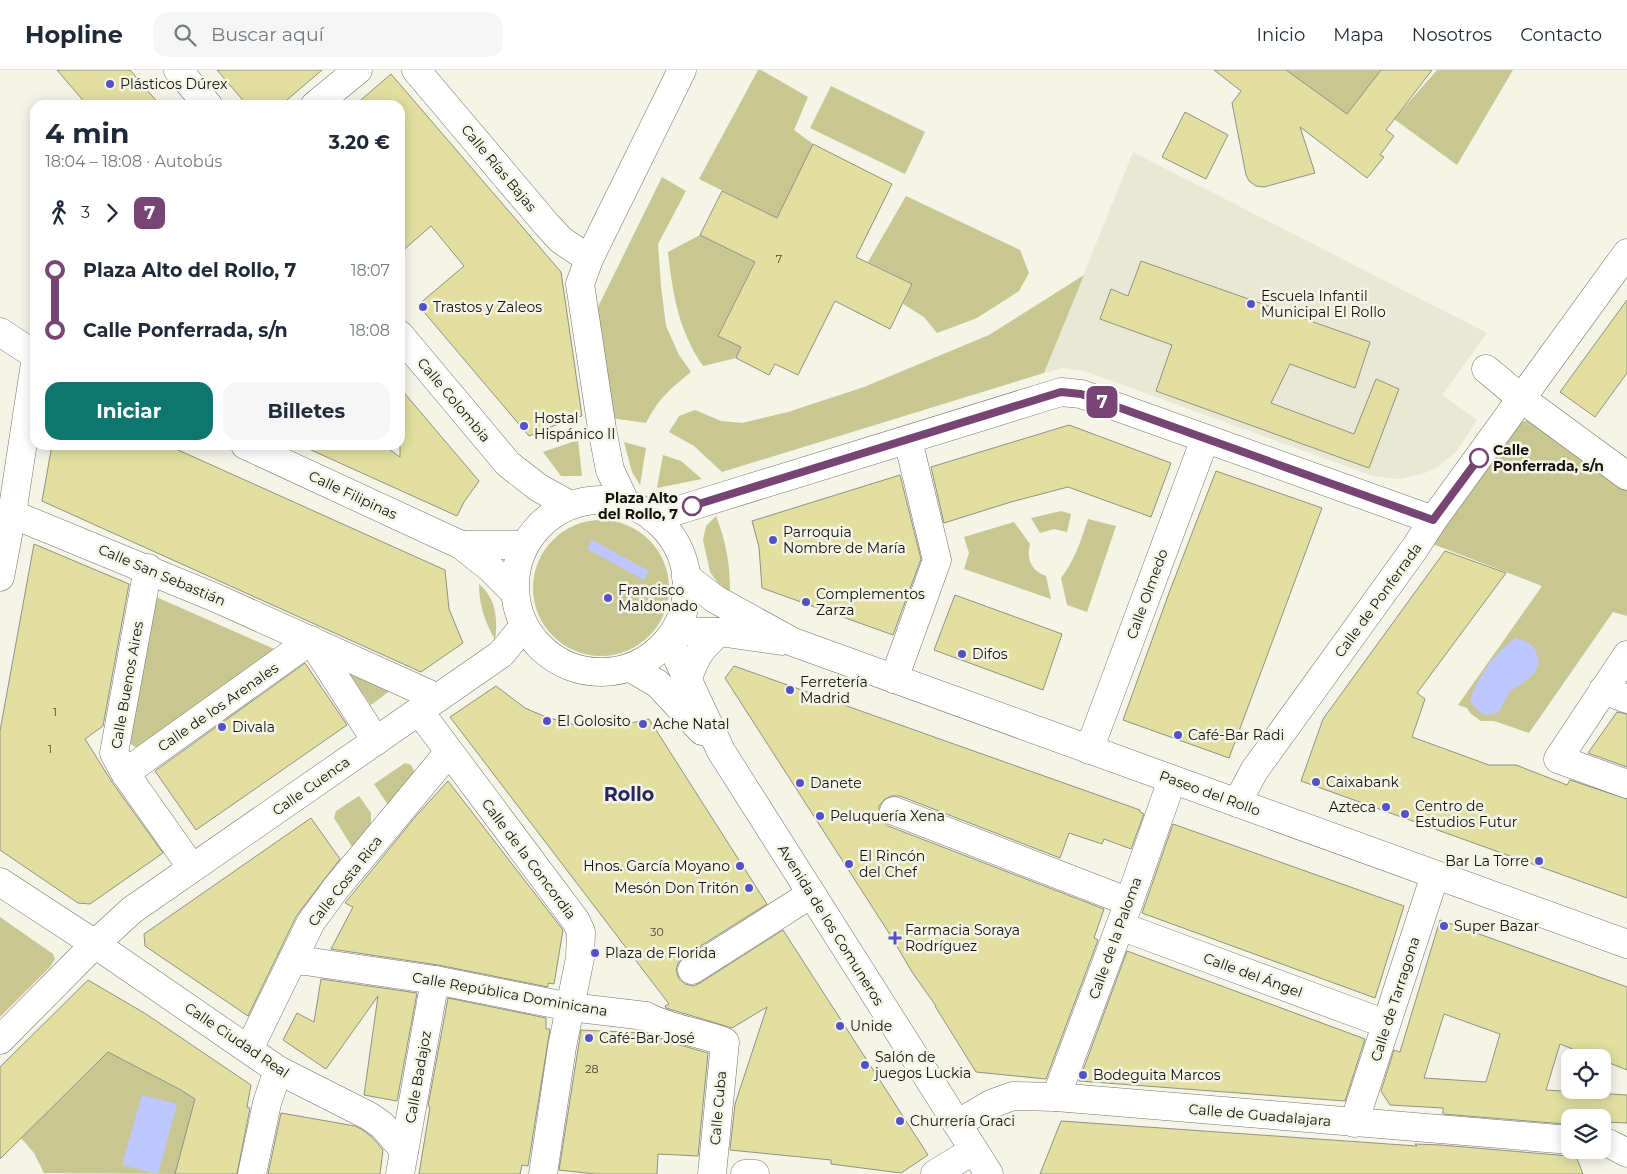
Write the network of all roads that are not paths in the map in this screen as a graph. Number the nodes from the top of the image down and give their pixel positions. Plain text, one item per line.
1 (178, 70) edge
2 (358, 70) edge
3 (416, 70) edge
4 (682, 70) edge
5 (204, 100) edge
6 (322, 100) edge
7 (1627, 253) edge
8 (588, 258) junction
9 (0, 332) edge
10 (405, 341) edge
11 (30, 353) edge
12 (0, 355) edge
13 (30, 356) edge
14 (1486, 369) dead end
15 (30, 396) edge
16 (1522, 399) junction
17 (1205, 439) junction
18 (908, 440) junction
19 (256, 450) edge
20 (508, 464) junction
21 (1627, 476) edge
22 (626, 504) junction
23 (570, 505) junction
24 (12, 514) junction
25 (653, 518) junction
26 (1433, 520) junction
27 (530, 538) junction
28 (461, 545) junction
29 (148, 568) junction
30 (0, 577) edge
31 (686, 577) junction
32 (514, 592) junction
33 (524, 626) junction
34 (719, 632) junction
35 (672, 635) junction
36 (311, 640) junction
37 (793, 642) junction
38 (1627, 654) edge
39 (631, 668) junction
40 (894, 679) junction
41 (687, 681) junction
42 (1615, 694) edge
43 (428, 705) junction
44 (376, 741) junction
45 (1089, 750) junction
46 (721, 751) junction
47 (449, 752) junction
48 (125, 773) junction
49 (1172, 780) junction
50 (1627, 784) edge
51 (1237, 803) junction
52 (894, 811) dead end
53 (192, 868) junction
54 (1435, 875) junction
55 (0, 882) edge
56 (811, 894) junction
57 (1124, 914) junction
58 (95, 944) junction
59 (1627, 944) edge
60 (292, 961) junction
61 (692, 970) dead end
62 (435, 980) junction
63 (570, 1007) junction
64 (1386, 1024) junction
65 (0, 1040) edge
66 (725, 1042) joint
67 (249, 1049) junction
68 (278, 1070) junction
69 (1056, 1097) junction
70 (1354, 1123) junction
71 (957, 1124) junction
72 (1561, 1139) edge
73 (1611, 1144) edge
74 (974, 1150) junction
75 (1627, 1152) edge
76 (402, 1162) edge
77 (1627, 1169) edge
78 (252, 1174) edge
79 (543, 1174) edge
80 (712, 1174) edge
81 (745, 1174) edge
82 (755, 1174) edge
83 (935, 1174) edge
84 (989, 1174) edge
85 (1623, 1174) edge

1 - 5 street
2 - 6 street
3 - 8 street, Calle Rías Bajas
4 - 8 street
7 - 16 street, Calle de Ponferrada
8 - 22 street
9 - 11 street
10 - 20 street, Calle Colombia
12 - 13 street
14 - 16 street
15 - 24 street
16 - 21 street
16 - 26 street, Calle de Ponferrada
17 - 18 street
17 - 26 street
17 - 45 street, Calle Olmedo
18 - 25 street
18 - 40 street
19 - 28 street, Calle Filipinas
20 - 23 street, Calle Colombia
20 - 27 street, Calle Colombia
22 - 23 street
22 - 25 street
23 - 27 street
24 - 29 street, Calle San Sebastián
24 - 30 street
25 - 31 street
26 - 51 street, Calle de Ponferrada
27 - 28 street, Calle Filipinas
27 - 32 street
28 - 32 street, Calle Filipinas
29 - 36 street, Calle San Sebastián
29 - 48 street, Calle Buenos Aires
31 - 35 street
31 - 37 street, Paseo del Rollo
32 - 33 street
33 - 39 street
33 - 43 street, Calle Cuenca
34 - 35 street, Paseo del Rollo
34 - 37 street, Paseo del Rollo
34 - 41 street
35 - 39 street
35 - 41 street, Avenida de los Comuneros
36 - 43 street, Calle San Sebastián
36 - 44 street
36 - 48 street, Calle de los Arenales
37 - 40 street, Paseo del Rollo
38 - 42 street
39 - 46 street, Avenida de los Comuneros
40 - 45 street, Paseo del Rollo
41 - 46 street, Avenida de los Comuneros
42 - 50 street
43 - 44 street, Calle Cuenca
43 - 47 street, Calle de la Concordia
44 - 53 street, Calle Cuenca
45 - 49 street, Paseo del Rollo
46 - 56 street, Avenida de los Comuneros
47 - 60 street, Calle Costa Rica
47 - 63 street, Calle de la Concordia
48 - 53 street, Calle Buenos Aires
49 - 51 street, Paseo del Rollo
49 - 57 street, Calle de la Paloma
51 - 54 street, Paseo del Rollo
52 - 57 street, Calle del Ángel
53 - 58 street, Calle Cuenca
54 - 59 street, Paseo del Rollo
54 - 64 street, Calle de Tarragona
55 - 58 street, Calle Ciudad Real
56 - 61 street
56 - 71 street, Avenida de los Comuneros
57 - 64 street, Calle del Ángel
57 - 69 street, Calle de la Paloma
58 - 65 street
58 - 67 street, Calle Ciudad Real
60 - 62 street, Calle República Dominicana
60 - 67 street, Calle Costa Rica
62 - 63 street, Calle República Dominicana
62 - 76 street, Calle Badajoz
63 - 66 street, Calle República Dominicana
63 - 79 street, Calle de la Concordia
64 - 70 street, Calle de Tarragona
66 - 80 street, Calle Cuba
67 - 68 street, Calle Ciudad Real
68 - 76 street, Calle Ciudad Real
68 - 78 street
69 - 70 street, Calle de Guadalajara
69 - 71 street, Calle de Guadalajara
70 - 72 street, Calle de Guadalajara
71 - 74 street, Avenida de los Comuneros
73 - 75 street
74 - 83 street
74 - 84 street, Avenida de los Comuneros
77 - 85 street
81 - 82 street

